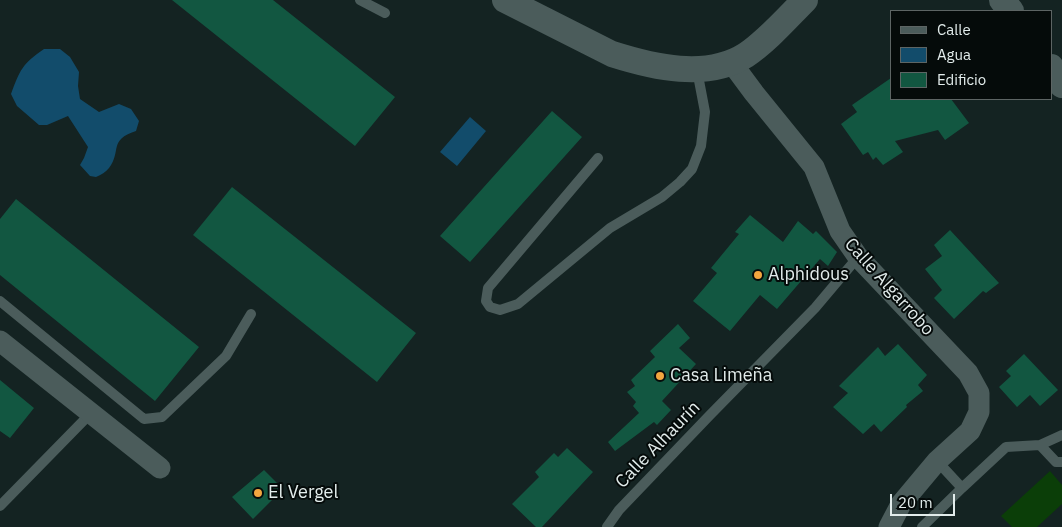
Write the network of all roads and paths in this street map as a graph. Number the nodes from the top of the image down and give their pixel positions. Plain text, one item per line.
1 (360, 0) edge
2 (505, 0) edge
3 (805, 0) edge
4 (1002, 0) edge
5 (1010, 10) edge
6 (385, 13) dead end
7 (731, 62) junction
8 (697, 69) junction
9 (1052, 69) edge
10 (1062, 85) edge
11 (598, 158) dead end
12 (858, 257) junction
13 (0, 301) edge
14 (251, 314) dead end
15 (0, 341) edge
16 (91, 413) junction
17 (1062, 434) edge
18 (1040, 445) junction
19 (937, 461) junction
20 (1062, 462) edge
21 (160, 468) dead end
22 (962, 488) junction
23 (0, 506) edge
24 (929, 524) edge
25 (607, 527) edge
26 (889, 527) edge

1 - 6 lane
2 - 8 street
3 - 7 street
4 - 5 street
7 - 8 street
7 - 12 street, Calle Algarrobo
8 - 11 lane
9 - 10 street
12 - 19 street, Calle Algarrobo
12 - 25 lane, Calle Alhaurín
13 - 14 lane
15 - 16 street
16 - 21 street
16 - 23 lane
17 - 18 lane
18 - 20 lane
18 - 22 lane
19 - 22 lane
19 - 26 street, Calle Algarrobo
22 - 24 lane

